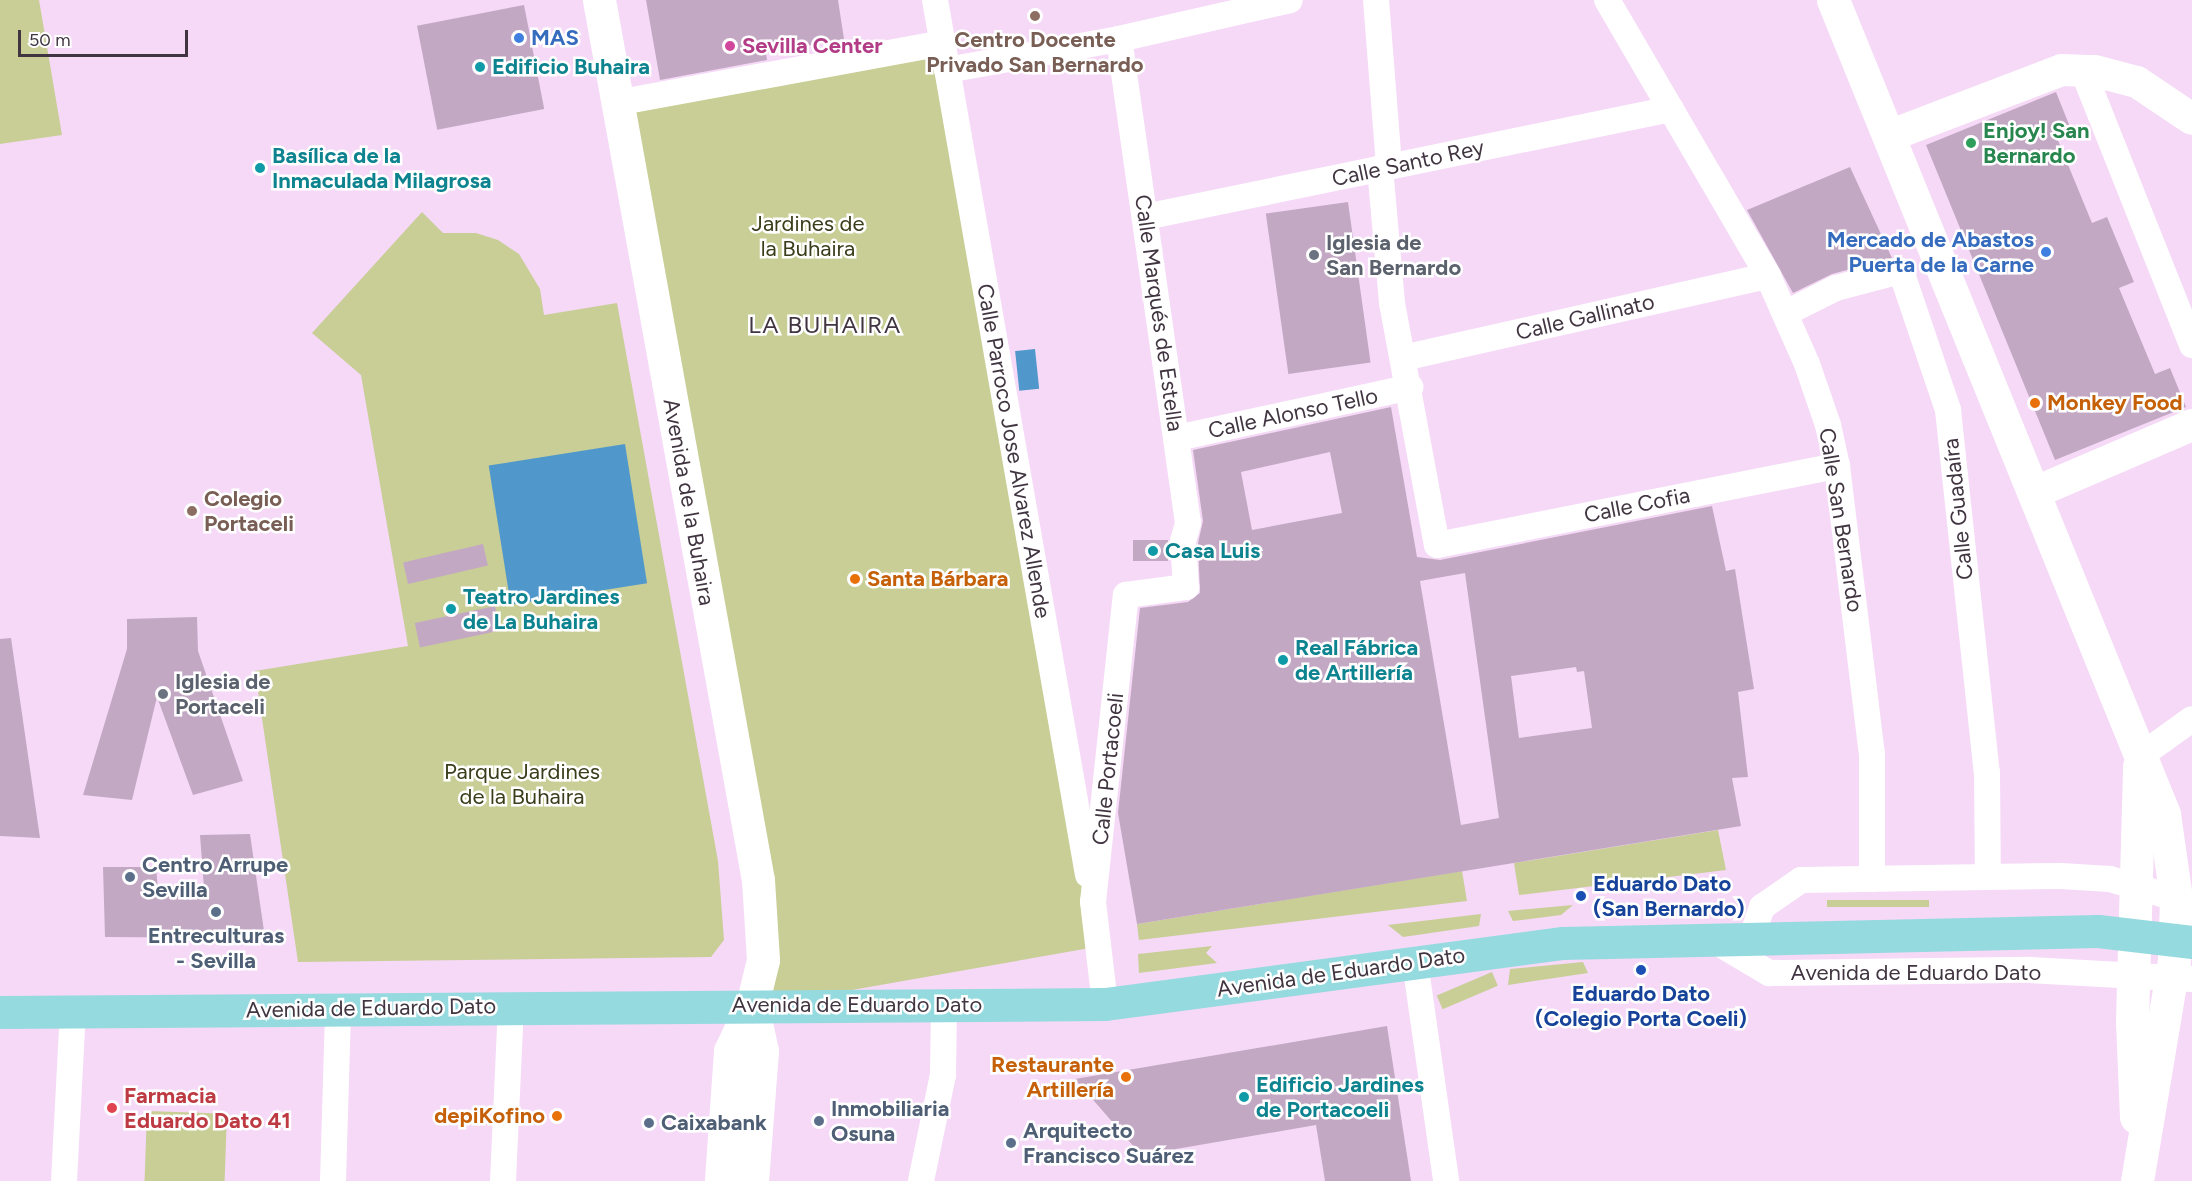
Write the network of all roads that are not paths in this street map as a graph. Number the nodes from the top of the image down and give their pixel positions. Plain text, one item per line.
1 (599, 0) edge
2 (934, 0) edge
3 (1290, 0) edge
4 (1376, 0) edge
5 (1607, 0) edge
6 (1833, 0) edge
7 (1119, 39) junction
8 (942, 43) junction
9 (947, 70) junction
10 (2083, 71) junction
11 (616, 103) junction
12 (1671, 109) junction
13 (2192, 119) edge
14 (2192, 132) edge
15 (1889, 136) junction
16 (1384, 167) junction
17 (1145, 217) junction
18 (1768, 276) junction
19 (1786, 313) junction
20 (2192, 345) edge
21 (1403, 358) junction
22 (1410, 387) junction
23 (2192, 425) edge
24 (1177, 438) junction
25 (1837, 466) junction
26 (2036, 492) junction
27 (1186, 587) joint
28 (2192, 719) edge
29 (2139, 757) junction
30 (1988, 877) junction
31 (2127, 878) junction
32 (1872, 879) junction
33 (2184, 901) edge
34 (1093, 902) junction
35 (2127, 933) junction
36 (1752, 936) junction
37 (1710, 938) junction
38 (2184, 938) edge
39 (1415, 962) junction
40 (2133, 973) junction
41 (2182, 978) edge
42 (944, 1004) junction
43 (1105, 1004) junction
44 (752, 1005) junction
45 (511, 1006) junction
46 (338, 1008) junction
47 (73, 1011) junction
48 (0, 1012) edge
49 (2138, 1177) edge
50 (63, 1181) edge
51 (333, 1181) edge
52 (503, 1181) edge
53 (722, 1181) edge
54 (752, 1181) edge
55 (921, 1181) edge
56 (1446, 1181) edge

1 - 11 main road, Avenida de la Buhaira
2 - 8 street, Calle Parroco Jose Alvarez Allende
3 - 7 street
4 - 16 street
5 - 12 street, Calle San Bernardo
6 - 15 main road
7 - 9 street
7 - 17 street, Calle Marqués de Estella
8 - 9 street, Calle Parroco Jose Alvarez Allende
8 - 11 street
9 - 34 street, Calle Parroco Jose Alvarez Allende
10 - 13 street
10 - 14 street
10 - 15 street
10 - 20 street
11 - 44 main road, Avenida de la Buhaira
12 - 16 street, Calle Santo Rey
12 - 18 street, Calle San Bernardo
15 - 26 main road
16 - 17 street, Calle Santo Rey
16 - 21 street
17 - 24 street, Calle Marqués de Estella
18 - 19 street, Calle San Bernardo
18 - 21 street, Calle Gallinato
19 - 25 street, Calle San Bernardo
19 - 30 street, Calle Guadaíra
21 - 22 street
22 - 24 street, Calle Alonso Tello
22 - 25 street, Calle Cofia
23 - 26 street
24 - 27 street, Calle Marqués de Estella
25 - 32 street, Calle San Bernardo
26 - 29 main road
27 - 34 street, Calle Portacoeli
28 - 29 street
29 - 31 main road
29 - 33 main road
30 - 31 street
30 - 32 street
31 - 33 street
31 - 35 main road
32 - 36 street
33 - 38 main road
34 - 43 street, Calle Portacoeli
35 - 36 main road, Avenida de Eduardo Dato
35 - 38 main road, Avenida de Eduardo Dato
35 - 40 main road
36 - 37 main road, Avenida de Eduardo Dato
37 - 39 main road, Avenida de Eduardo Dato
37 - 40 street, Avenida de Eduardo Dato
38 - 41 main road
39 - 43 main road, Avenida de Eduardo Dato
39 - 56 street
40 - 41 street, Avenida de Eduardo Dato
40 - 49 main road
41 - 49 main road
42 - 43 main road, Avenida de Eduardo Dato
42 - 44 main road, Avenida de Eduardo Dato
42 - 55 street
44 - 45 main road, Avenida de Eduardo Dato
44 - 53 main road, Avenida de la Buhaira
44 - 54 main road, Avenida de la Buhaira
45 - 46 main road, Avenida de Eduardo Dato
45 - 52 street
46 - 47 main road, Avenida de Eduardo Dato
46 - 51 street
47 - 48 main road, Avenida de Eduardo Dato
47 - 50 street

